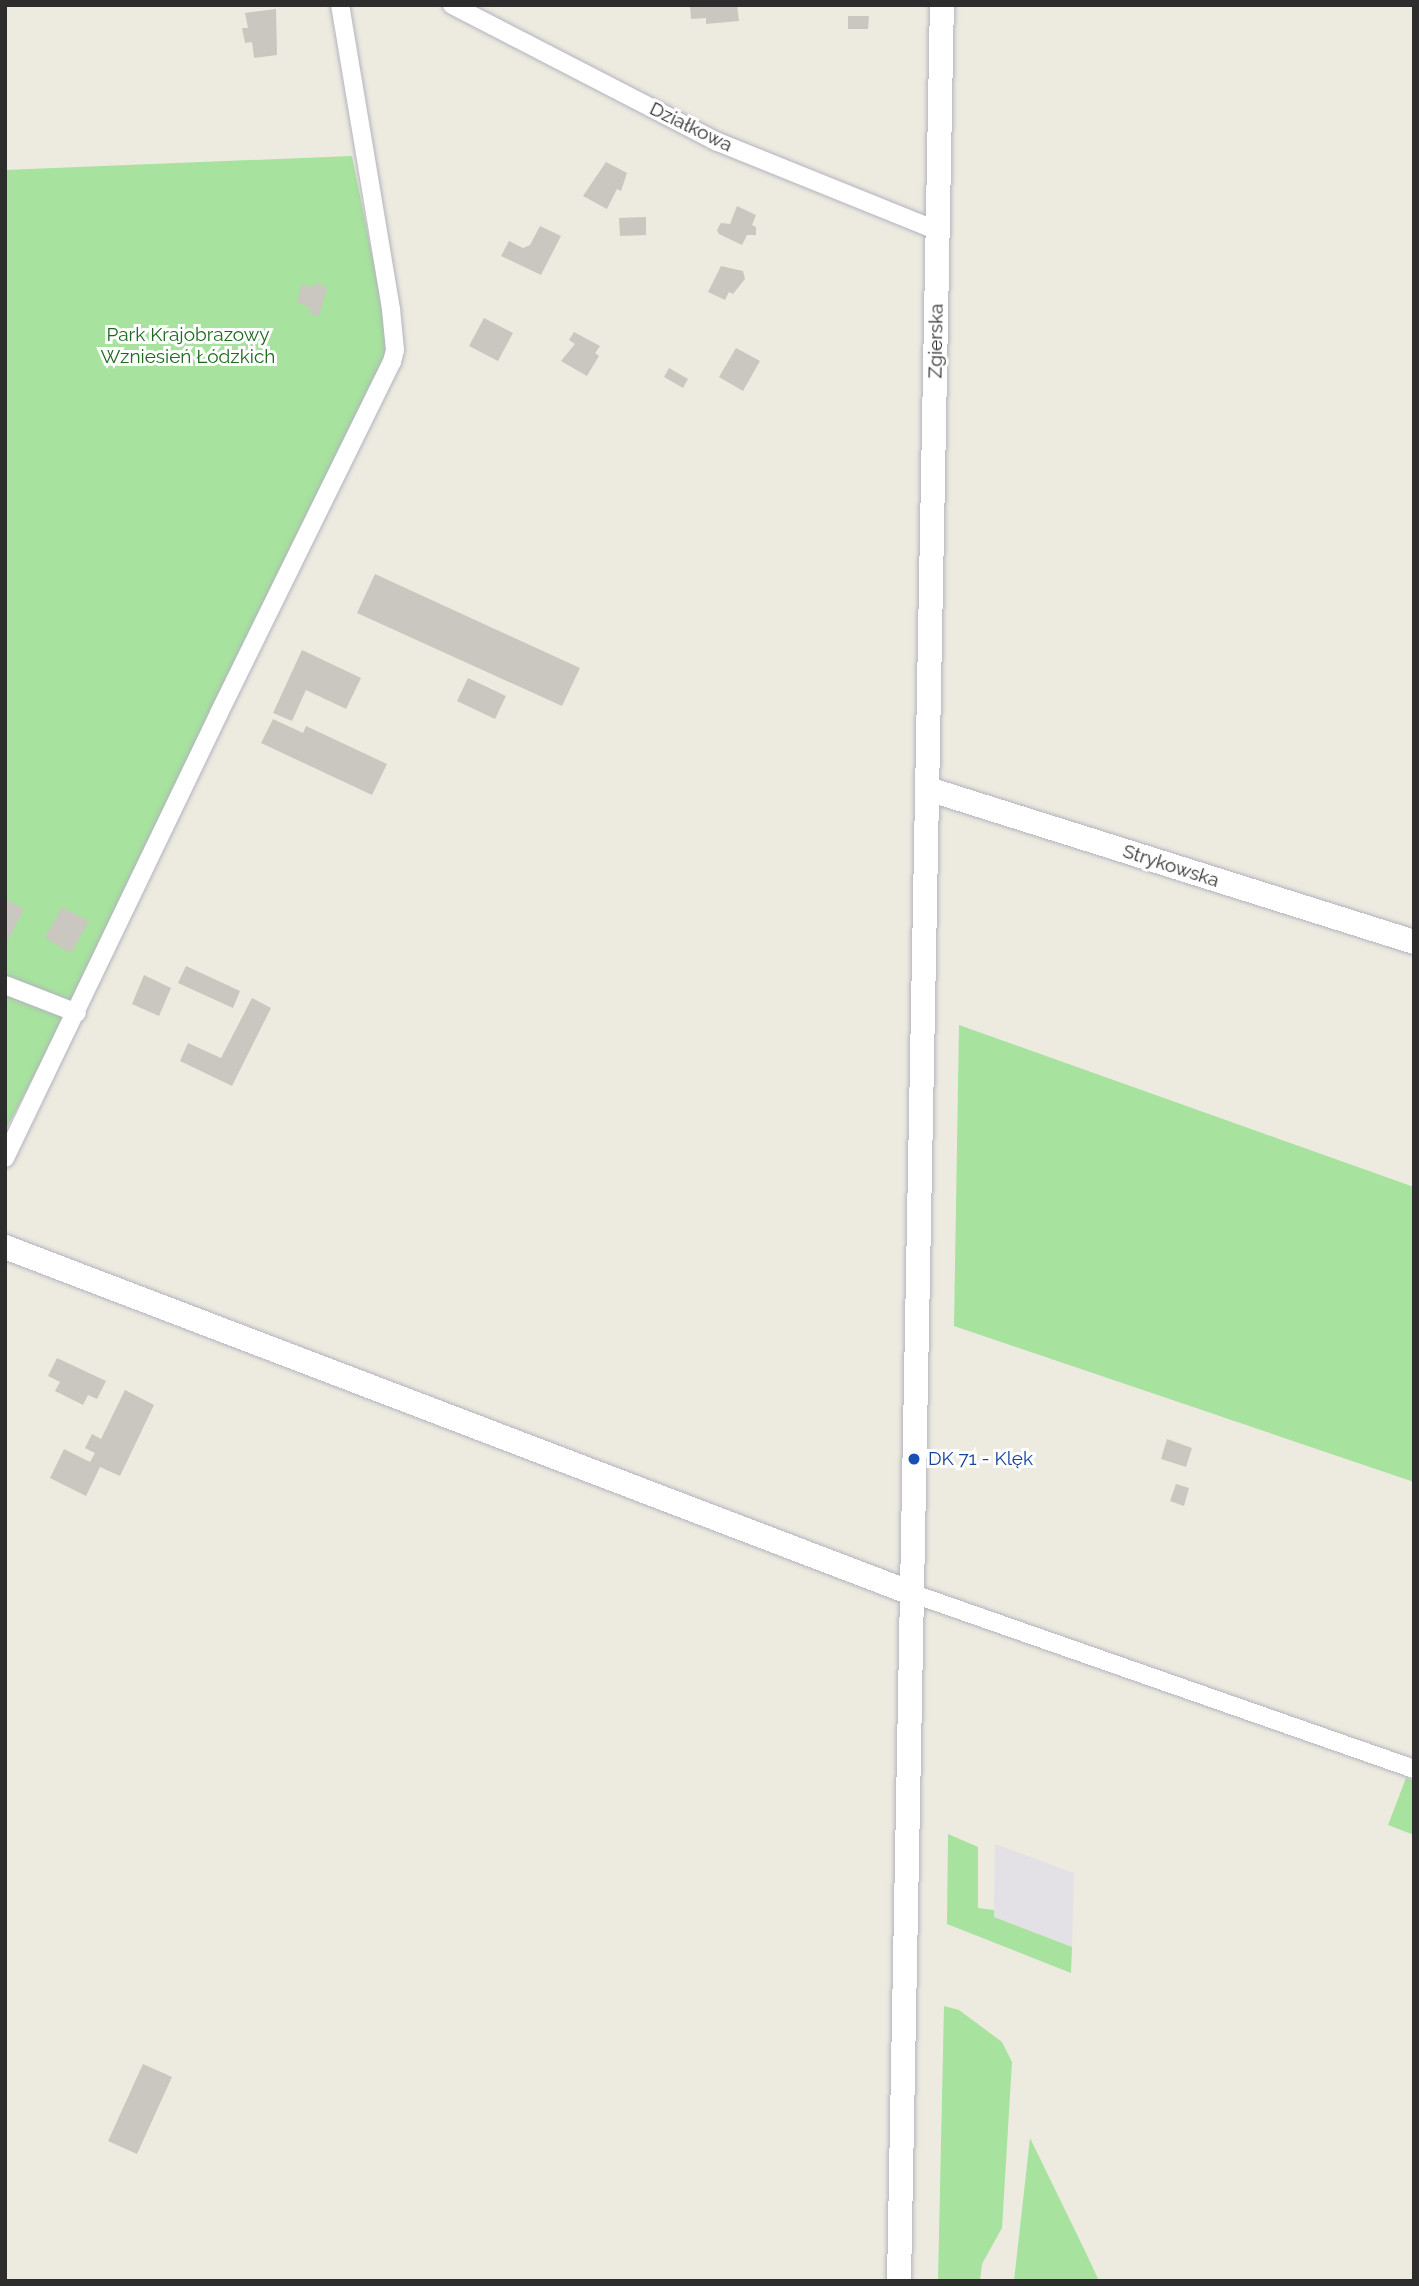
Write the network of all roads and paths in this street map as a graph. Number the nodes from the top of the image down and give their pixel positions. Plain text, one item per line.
1 (340, 5) edge
2 (452, 5) edge
3 (942, 5) edge
4 (938, 231) junction
5 (928, 789) junction
6 (1414, 942) edge
7 (5, 985) edge
8 (77, 1013) junction
9 (5, 1158) edge
10 (5, 1247) edge
11 (911, 1593) junction
12 (1414, 1769) edge
13 (899, 2281) edge

1 - 8 street
2 - 4 street, Działkowa
3 - 4 main road, Zgierska
4 - 5 main road, Zgierska
5 - 6 main road, Strykowska
5 - 11 main road, Zgierska
7 - 8 street
8 - 9 street
10 - 11 main road
11 - 12 street
11 - 13 main road, Zgierska

